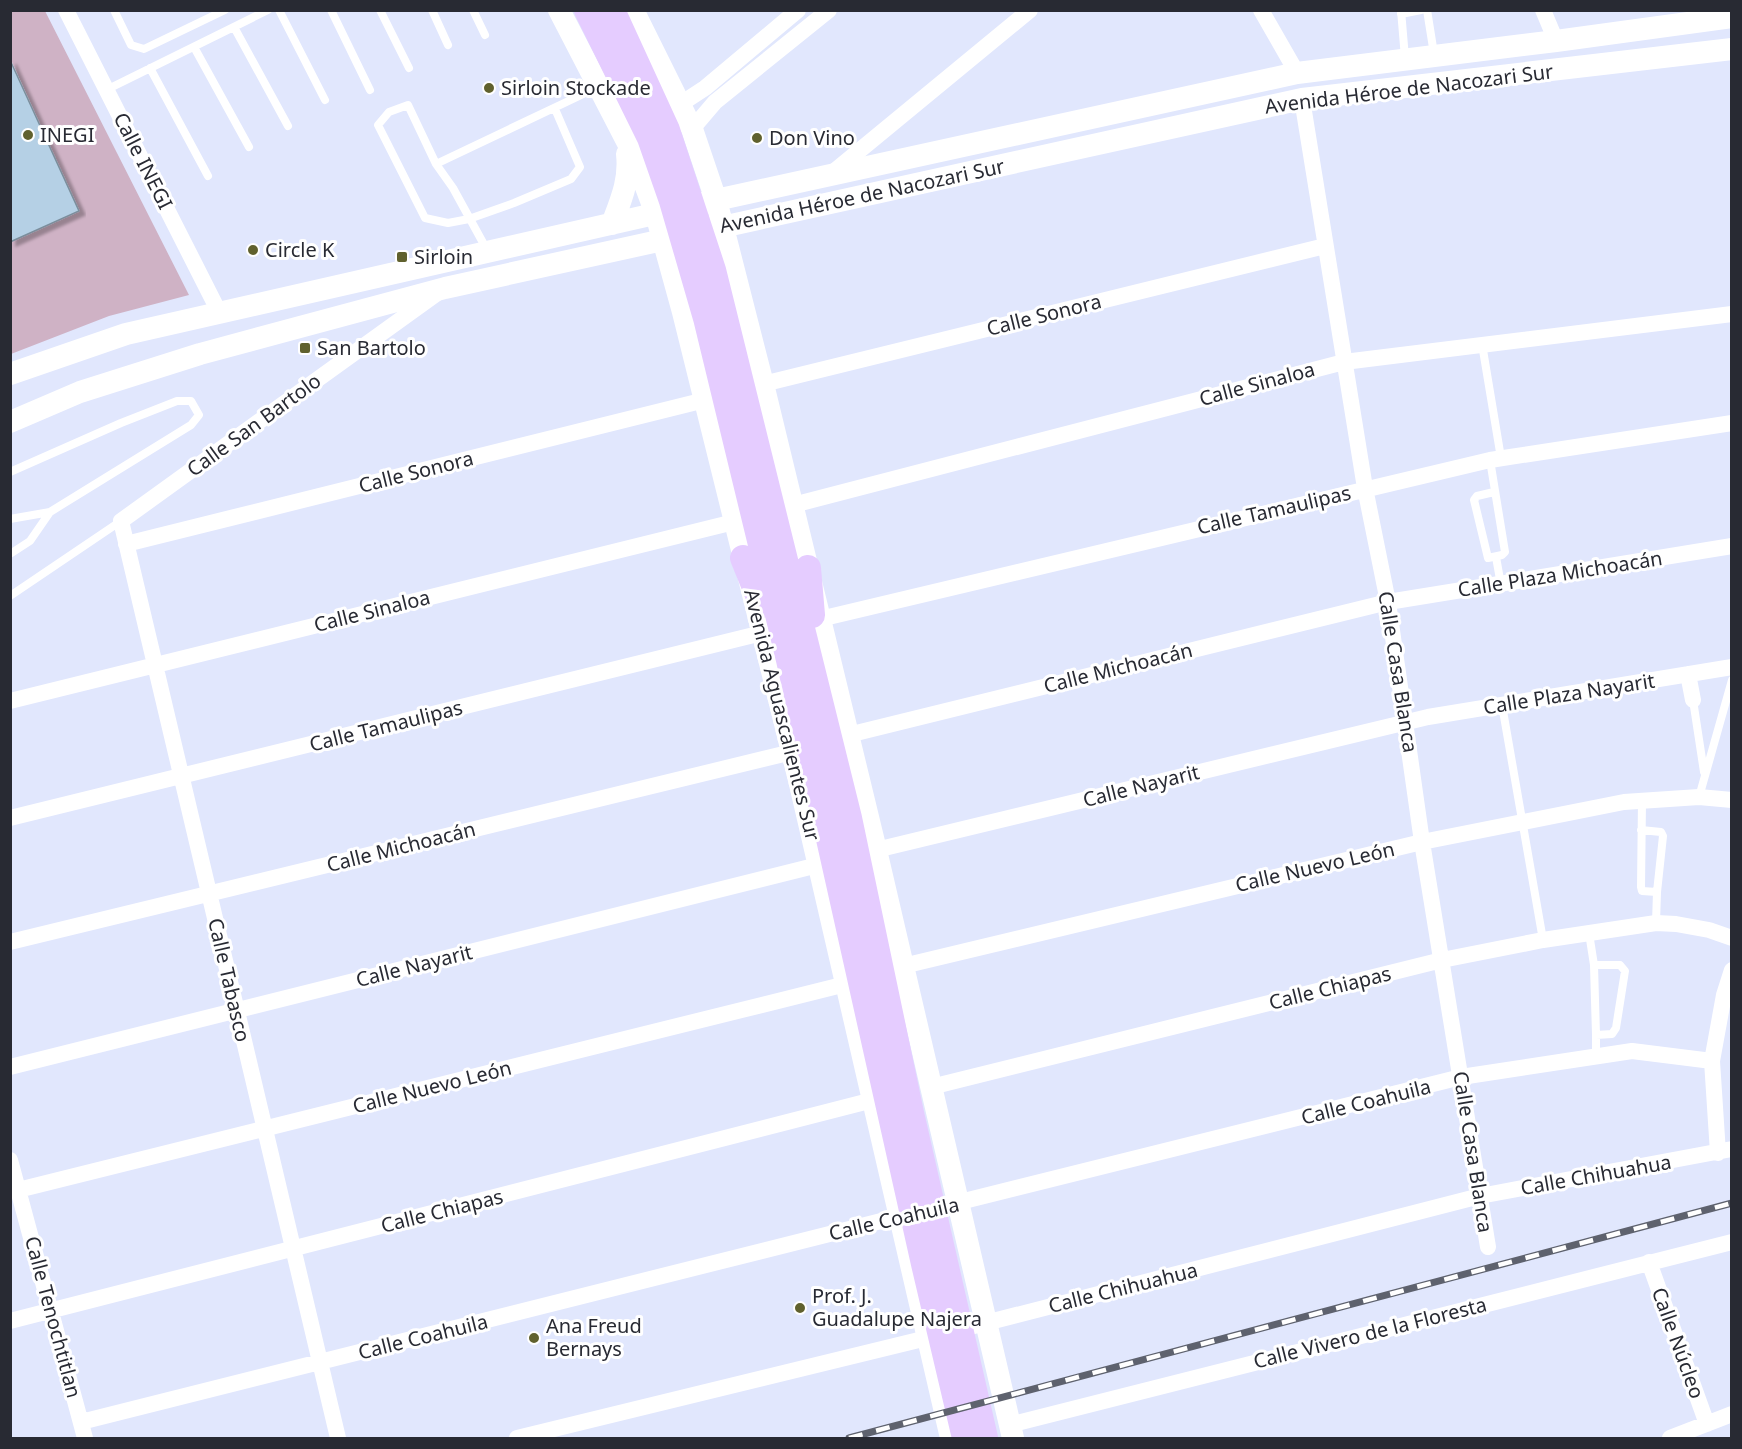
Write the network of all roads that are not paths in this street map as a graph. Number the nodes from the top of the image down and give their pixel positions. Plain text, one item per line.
1 (66, 10) edge
2 (114, 10) edge
3 (225, 10) edge
4 (268, 10) edge
5 (279, 10) edge
6 (331, 10) edge
7 (380, 10) edge
8 (432, 10) edge
9 (473, 10) edge
10 (559, 10) edge
11 (587, 10) edge
12 (612, 10) edge
13 (633, 10) edge
14 (798, 10) edge
15 (830, 10) edge
16 (1030, 10) edge
17 (1260, 10) edge
18 (1420, 10) edge
19 (1427, 10) edge
20 (1544, 10) edge
21 (1401, 12) edge
22 (1731, 17) edge
23 (234, 27) junction
24 (484, 35) dead end
25 (1556, 41) junction
26 (448, 45) dead end
27 (194, 47) junction
28 (1731, 49) edge
29 (1434, 55) junction
30 (1405, 58) junction
31 (1381, 63) junction
32 (150, 68) junction
33 (409, 68) dead end
34 (1297, 72) junction
35 (598, 87) junction
36 (106, 90) junction
37 (370, 90) dead end
38 (1302, 99) junction
39 (325, 100) dead end
40 (680, 105) junction
41 (555, 109) junction
42 (288, 126) dead end
43 (619, 127) junction
44 (692, 129) junction
45 (249, 147) dead end
46 (634, 155) junction
47 (436, 164) junction
48 (208, 176) dead end
49 (829, 176) junction
50 (716, 200) junction
51 (656, 214) junction
52 (470, 219) junction
53 (612, 224) junction
54 (723, 226) junction
55 (663, 240) junction
56 (1325, 246) junction
57 (489, 253) junction
58 (731, 259) junction
59 (675, 281) junction
60 (445, 288) junction
61 (219, 312) junction
62 (1731, 314) edge
63 (1482, 344) junction
64 (1344, 362) junction
65 (10, 374) edge
66 (763, 384) junction
67 (705, 400) junction
68 (10, 422) edge
69 (1731, 423) edge
70 (1496, 459) junction
71 (10, 472) edge
72 (1365, 488) junction
73 (1494, 492) junction
74 (50, 512) junction
75 (764, 518) junction
76 (10, 519) edge
77 (121, 521) junction
78 (126, 544) junction
79 (1731, 546) edge
80 (10, 554) edge
81 (1496, 557) junction
82 (743, 558) junction
83 (808, 568) junction
84 (1501, 585) junction
85 (10, 596) edge
86 (1388, 602) junction
87 (820, 619) junction
88 (762, 633) junction
89 (800, 660) junction
90 (155, 665) junction
91 (1731, 667) edge
92 (1688, 674) junction
93 (1731, 680) edge
94 (1693, 700) joint
95 (10, 701) edge
96 (1502, 705) junction
97 (1406, 722) junction
98 (848, 735) junction
99 (792, 752) junction
100 (181, 776) junction
101 (1705, 776) junction
102 (1699, 797) junction
103 (1731, 800) edge
104 (1641, 801) junction
105 (10, 818) edge
106 (837, 819) junction
107 (1523, 823) junction
108 (1641, 830) junction
109 (1422, 842) junction
110 (876, 850) junction
111 (818, 865) junction
112 (1657, 892) junction
113 (209, 894) junction
114 (1656, 923) junction
115 (1589, 933) junction
116 (1731, 938) edge
117 (1543, 940) junction
118 (10, 942) edge
119 (1442, 960) junction
120 (1594, 965) junction
121 (903, 966) junction
122 (1731, 970) edge
123 (846, 984) junction
124 (237, 1011) junction
125 (1596, 1035) junction
126 (1596, 1056) junction
127 (1712, 1061) junction
128 (10, 1067) edge
129 (1461, 1077) junction
130 (931, 1087) junction
131 (873, 1100) junction
132 (265, 1129) junction
133 (1725, 1151) edge
134 (10, 1160) edge
135 (18, 1190) junction
136 (1480, 1196) junction
137 (958, 1203) junction
138 (899, 1216) junction
139 (1731, 1242) edge
140 (1488, 1247) dead end
141 (293, 1249) junction
142 (1649, 1263) junction
143 (51, 1311) junction
144 (10, 1321) edge
145 (984, 1323) junction
146 (927, 1338) junction
147 (320, 1363) junction
148 (1731, 1414) edge
149 (1707, 1424) junction
150 (83, 1430) edge
151 (1011, 1432) edge
152 (338, 1438) edge
153 (517, 1438) edge
154 (951, 1438) edge
155 (965, 1438) edge
156 (985, 1438) edge
157 (1670, 1438) edge

1 - 36 street, Calle INEGI
2 - 3 lane
4 - 23 lane
5 - 39 lane
6 - 37 lane
7 - 33 lane
8 - 26 lane
9 - 24 lane
10 - 35 main road, Avenida Aguascalientes Sur
11 - 75 main road, Avenida Aguascalientes Sur
12 - 75 main road, Avenida Aguascalientes Sur
13 - 40 main road, Avenida Aguascalientes Sur
14 - 40 street
15 - 44 street
16 - 49 street
17 - 34 street
18 - 21 lane
19 - 29 lane
20 - 25 street
21 - 30 lane
22 - 25 main road, Avenida Héroe de Nacozari Sur
23 - 27 lane
23 - 42 lane
25 - 29 main road, Avenida Héroe de Nacozari Sur
27 - 32 lane
27 - 45 lane
28 - 38 main road, Avenida Héroe de Nacozari Sur
29 - 30 main road, Avenida Héroe de Nacozari Sur
30 - 31 main road, Avenida Héroe de Nacozari Sur
31 - 34 main road, Avenida Héroe de Nacozari Sur
31 - 38 main road
32 - 36 lane
32 - 48 lane
34 - 49 main road, Avenida Héroe de Nacozari Sur
35 - 41 lane
35 - 43 main road, Avenida Aguascalientes Sur
36 - 61 street, Calle INEGI
38 - 54 main road, Avenida Héroe de Nacozari Sur
38 - 56 street, Calle Casa Blanca
40 - 44 main road, Avenida Aguascalientes Sur
41 - 47 lane
41 - 52 lane
43 - 46 main road, Avenida Aguascalientes Sur
43 - 53 main road
44 - 46 main road
44 - 50 main road, Avenida Aguascalientes Sur
46 - 51 main road, Avenida Aguascalientes Sur
47 - 52 lane
47 - 52 lane
49 - 50 main road, Avenida Héroe de Nacozari Sur
50 - 51 main road, Avenida Héroe de Nacozari Sur
50 - 54 main road, Avenida Aguascalientes Sur
51 - 53 main road, Avenida Héroe de Nacozari Sur
51 - 55 main road, Avenida Aguascalientes Sur
52 - 57 lane
53 - 57 main road, Avenida Héroe de Nacozari Sur
54 - 55 main road, Avenida Héroe de Nacozari Sur
54 - 58 main road, Avenida Aguascalientes Sur
55 - 59 main road, Avenida Aguascalientes Sur
55 - 60 main road, Avenida Héroe de Nacozari Sur
56 - 64 street, Calle Casa Blanca
56 - 66 street, Calle Sonora
57 - 61 main road, Avenida Héroe de Nacozari Sur
58 - 59 main road
58 - 66 main road, Avenida Aguascalientes Sur
59 - 67 main road, Avenida Aguascalientes Sur
60 - 68 main road, Avenida Héroe de Nacozari Sur
60 - 77 street, Calle San Bartolo
61 - 65 main road, Avenida Héroe de Nacozari Sur
62 - 63 street, Calle Sinaloa
63 - 64 street, Calle Sinaloa
63 - 70 lane
64 - 72 street, Calle Casa Blanca
64 - 75 street, Calle Sinaloa
66 - 75 main road, Avenida Aguascalientes Sur
67 - 75 main road, Avenida Aguascalientes Sur
67 - 78 street, Calle Sonora
69 - 70 street, Calle Tamaulipas
70 - 72 street, Calle Tamaulipas
70 - 73 lane
71 - 74 lane
72 - 86 street, Calle Casa Blanca
72 - 87 street, Calle Tamaulipas
73 - 81 lane
73 - 81 lane
74 - 76 lane
74 - 80 lane
75 - 82 main road, Avenida Aguascalientes Sur
75 - 83 main road, Avenida Aguascalientes Sur
75 - 89 main road, Avenida Aguascalientes Sur
75 - 90 street, Calle Sinaloa
77 - 78 street, Calle Tabasco
77 - 85 lane
78 - 90 street, Calle Tabasco
79 - 84 street, Calle Plaza Michoacán
81 - 84 lane
82 - 88 main road, Avenida Aguascalientes Sur
82 - 89 main road
83 - 87 main road, Avenida Aguascalientes Sur
83 - 89 main road
84 - 86 street, Calle Plaza Michoacán
86 - 97 street, Calle Casa Blanca
86 - 98 street, Calle Michoacán
87 - 98 main road, Avenida Aguascalientes Sur
88 - 99 main road, Avenida Aguascalientes Sur
88 - 100 street, Calle Tamaulipas
89 - 106 main road, Avenida Aguascalientes Sur
90 - 95 street, Calle Sinaloa
90 - 100 street, Calle Tabasco
91 - 92 street, Calle Plaza Nayarit
92 - 94 street
92 - 96 street, Calle Plaza Nayarit
93 - 101 lane
94 - 101 lane
96 - 97 street, Calle Plaza Nayarit
96 - 107 lane
97 - 109 street, Calle Casa Blanca
97 - 110 street, Calle Nayarit
98 - 110 main road, Avenida Aguascalientes Sur
99 - 111 main road, Avenida Aguascalientes Sur
99 - 113 street, Calle Michoacán
100 - 105 street, Calle Tamaulipas
100 - 113 street, Calle Tabasco
101 - 102 lane
102 - 103 street, Calle Nuevo León
102 - 104 street, Calle Nuevo León
104 - 107 street, Calle Nuevo León
104 - 108 lane
106 - 155 main road, Avenida Aguascalientes Sur
106 - 156 main road, Avenida Aguascalientes Sur
107 - 109 street, Calle Nuevo León
107 - 117 lane
108 - 112 lane
108 - 112 lane
109 - 119 street, Calle Casa Blanca
109 - 121 street, Calle Nuevo León
110 - 121 main road, Avenida Aguascalientes Sur
111 - 123 main road, Avenida Aguascalientes Sur
111 - 124 street, Calle Nayarit
112 - 114 lane
113 - 118 street, Calle Michoacán
113 - 124 street, Calle Tabasco
114 - 115 street, Calle Chiapas
114 - 116 street, Calle Chiapas
115 - 117 street, Calle Chiapas
115 - 120 lane
117 - 119 street, Calle Chiapas
119 - 129 street, Calle Casa Blanca
119 - 130 street, Calle Chiapas
120 - 125 lane
120 - 125 lane
121 - 130 main road, Avenida Aguascalientes Sur
122 - 127 street
123 - 131 main road, Avenida Aguascalientes Sur
123 - 132 street, Calle Nuevo León
124 - 128 street, Calle Nayarit
124 - 132 street, Calle Tabasco
125 - 126 lane
126 - 127 street, Calle Coahuila
126 - 129 street, Calle Coahuila
127 - 133 street
129 - 136 street, Calle Casa Blanca
129 - 137 street, Calle Coahuila
130 - 137 main road, Avenida Aguascalientes Sur
131 - 138 main road, Avenida Aguascalientes Sur
131 - 141 street, Calle Chiapas
132 - 135 street, Calle Nuevo León
132 - 141 street, Calle Tabasco
133 - 136 street, Calle Chihuahua
134 - 135 street, Calle Tenochtitlan
135 - 143 street, Calle Tenochtitlan
136 - 140 street, Calle Casa Blanca
136 - 145 street, Calle Chihuahua
137 - 138 street, Calle Coahuila
137 - 145 main road, Avenida Aguascalientes Sur
138 - 146 main road, Avenida Aguascalientes Sur
138 - 147 street, Calle Coahuila
139 - 142 street, Calle Vivero de la Floresta
141 - 143 street, Calle Chiapas
141 - 147 street, Calle Tabasco
142 - 149 street, Calle Núcleo
142 - 151 street, Calle Vivero de la Floresta
143 - 144 street, Calle Chiapas
143 - 150 street, Calle Tenochtitlan
145 - 146 street, Calle Chihuahua
145 - 151 main road, Avenida Aguascalientes Sur
146 - 153 street, Calle Chihuahua
146 - 154 main road, Avenida Aguascalientes Sur
147 - 150 street, Calle Coahuila
147 - 152 street, Calle Tabasco
148 - 149 street
149 - 157 street

